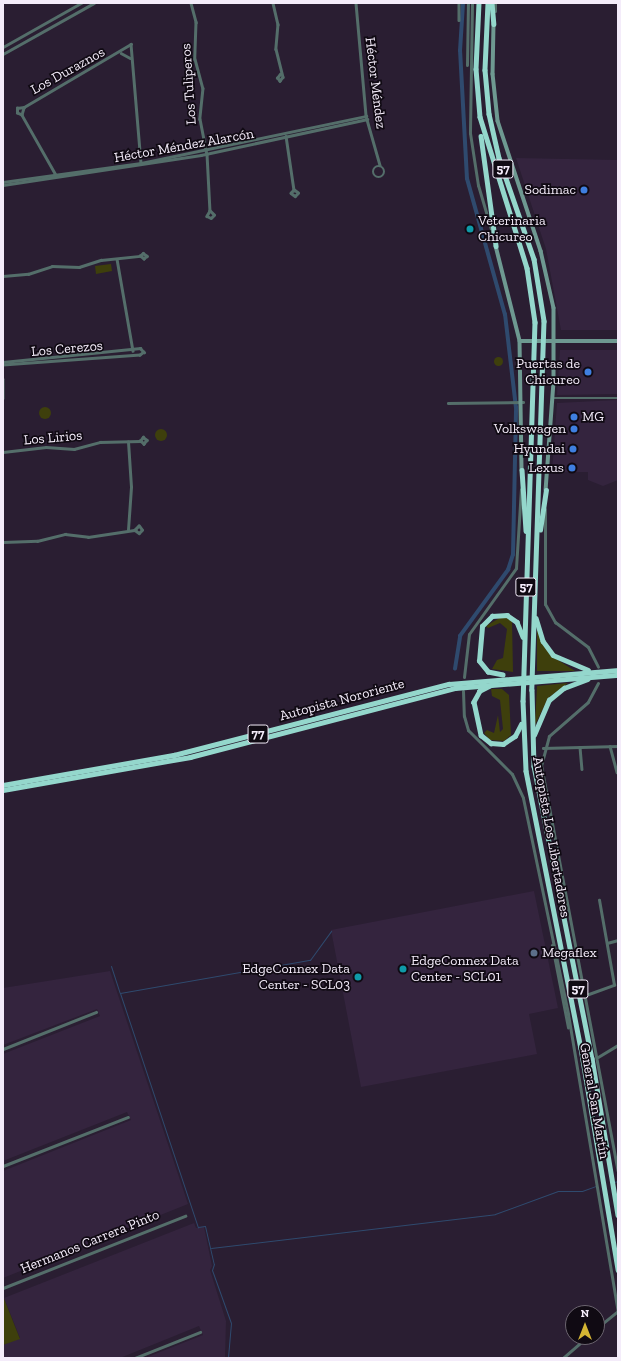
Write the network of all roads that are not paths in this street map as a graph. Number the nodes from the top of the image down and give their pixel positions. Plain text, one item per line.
1 (81, 3) edge
2 (94, 3) edge
3 (191, 3) edge
4 (273, 3) edge
5 (356, 3) edge
6 (459, 3) edge
7 (468, 3) edge
8 (472, 3) edge
9 (479, 3) edge
10 (488, 3) edge
11 (494, 3) edge
12 (459, 20) dead end
13 (494, 24) joint
14 (32, 31) junction
15 (35, 36) junction
16 (3, 47) edge
17 (121, 53) junction
18 (3, 54) edge
19 (130, 58) junction
20 (468, 73) junction
21 (280, 74) dead end
22 (24, 107) junction
23 (22, 115) junction
24 (480, 117) junction
25 (367, 118) junction
26 (285, 135) junction
27 (206, 152) junction
28 (141, 164) junction
29 (380, 165) junction
30 (56, 176) junction
31 (3, 184) edge
32 (294, 190) dead end
33 (210, 212) dead end
34 (496, 246) junction
35 (140, 256) dead end
36 (117, 260) junction
37 (3, 276) edge
38 (520, 341) junction
39 (618, 341) edge
40 (555, 342) junction
41 (137, 350) junction
42 (133, 352) junction
43 (137, 354) junction
44 (3, 362) edge
45 (3, 365) edge
46 (3, 379) edge
47 (3, 388) edge
48 (3, 398) edge
49 (618, 398) edge
50 (554, 400) junction
51 (523, 402) junction
52 (448, 403) dead end
53 (140, 441) dead end
54 (128, 442) junction
55 (3, 452) edge
56 (522, 470) junction
57 (546, 490) junction
58 (128, 530) junction
59 (135, 530) dead end
60 (3, 542) edge
61 (528, 547) junction
62 (537, 549) junction
63 (535, 606) junction
64 (525, 644) junction
65 (598, 666) dead end
66 (618, 670) edge
67 (602, 671) junction
68 (618, 675) edge
69 (464, 676) dead end
70 (594, 677) junction
71 (511, 679) junction
72 (500, 682) junction
73 (598, 683) dead end
74 (463, 691) dead end
75 (523, 718) junction
76 (532, 745) junction
77 (610, 746) junction
78 (618, 746) edge
79 (580, 747) junction
80 (543, 748) junction
81 (582, 770) dead end
82 (617, 772) dead end
83 (3, 785) edge
84 (3, 790) edge
85 (600, 900) dead end
86 (618, 940) edge
87 (607, 943) junction
88 (586, 995) junction
89 (96, 1012) dead end
90 (618, 1045) edge
91 (3, 1049) edge
92 (598, 1057) junction
93 (128, 1117) dead end
94 (3, 1166) edge
95 (618, 1171) edge
96 (618, 1215) edge
97 (185, 1216) dead end
98 (618, 1270) edge
99 (3, 1288) edge
100 (618, 1312) edge
101 (605, 1322) edge
102 (200, 1332) dead end
103 (578, 1345) edge
104 (135, 1358) edge
105 (563, 1358) edge

1 - 14 street
2 - 15 street
3 - 27 street, Los Tuliperos
4 - 21 street
5 - 25 street, Héctor Méndez
6 - 12 street
7 - 20 street
8 - 20 street
9 - 24 highway, Autopista Los Libertadores / 57
10 - 62 highway, Autopista Los Libertadores / 57
11 - 13 highway
13 - 40 main road
14 - 15 street
14 - 16 street
15 - 18 street
17 - 19 street, Los Duraznos
17 - 19 street, Los Duraznos
17 - 22 street, Los Duraznos
19 - 28 street, Los Duraznos
20 - 34 street
22 - 23 street, Los Duraznos
22 - 23 street, Los Duraznos
23 - 30 street
24 - 34 highway
24 - 61 highway, Autopista Los Libertadores / 57
25 - 26 street, Héctor Méndez Alarcón
25 - 29 street, Héctor Méndez
26 - 27 street, Héctor Méndez Alarcón
26 - 32 street
27 - 28 street, Héctor Méndez Alarcón
27 - 33 street, Los Tuliperos
28 - 30 street, Héctor Méndez Alarcón
29 - 29 street
30 - 31 street, Héctor Méndez Alarcón
34 - 38 main road
35 - 36 street
36 - 37 street
36 - 42 street
38 - 40 main road
38 - 51 main road
39 - 40 main road
40 - 50 main road
41 - 42 street, Los Cerezos
41 - 43 street
41 - 43 street
42 - 43 street, Los Cerezos
42 - 44 street, Los Cerezos
42 - 45 street, Los Cerezos
46 - 47 street
47 - 48 street
49 - 50 street
50 - 57 main road
51 - 52 street
51 - 56 main road
53 - 54 street, Los Lirios
54 - 55 street, Los Lirios
54 - 58 street
56 - 61 highway
56 - 69 street
57 - 62 highway
57 - 65 street
58 - 59 street
58 - 60 street
61 - 64 highway, Autopista Los Libertadores / 57
62 - 63 highway, Autopista Los Libertadores / 57
63 - 67 highway
63 - 76 highway, Autopista Los Libertadores / 57
64 - 71 highway
64 - 75 highway, Autopista Los Libertadores / 57
66 - 67 highway, Autopista Nororiente / 77
67 - 71 highway, Autopista Nororiente / 77
68 - 70 highway, Autopista Nororiente / 77
70 - 71 highway, Autopista Nororiente / 77
70 - 76 highway
71 - 72 highway, Autopista Nororiente / 77
71 - 83 highway, Autopista Nororiente / 77
72 - 75 highway
72 - 84 highway, Autopista Nororiente / 77
73 - 80 street
74 - 100 street, General San Martín
75 - 98 highway, Autopista Los Libertadores / 57
76 - 96 highway, Autopista Los Libertadores / 57
77 - 78 street
77 - 79 street
77 - 82 street
79 - 80 street
79 - 81 street
80 - 88 street, General San Martín
85 - 87 street
86 - 87 street
87 - 88 street
88 - 92 street, General San Martín
89 - 91 street
90 - 92 street
92 - 95 street, General San Martín
93 - 94 street
97 - 99 street, Hermanos Carrera Pinto
100 - 101 street
102 - 104 street
103 - 105 street

